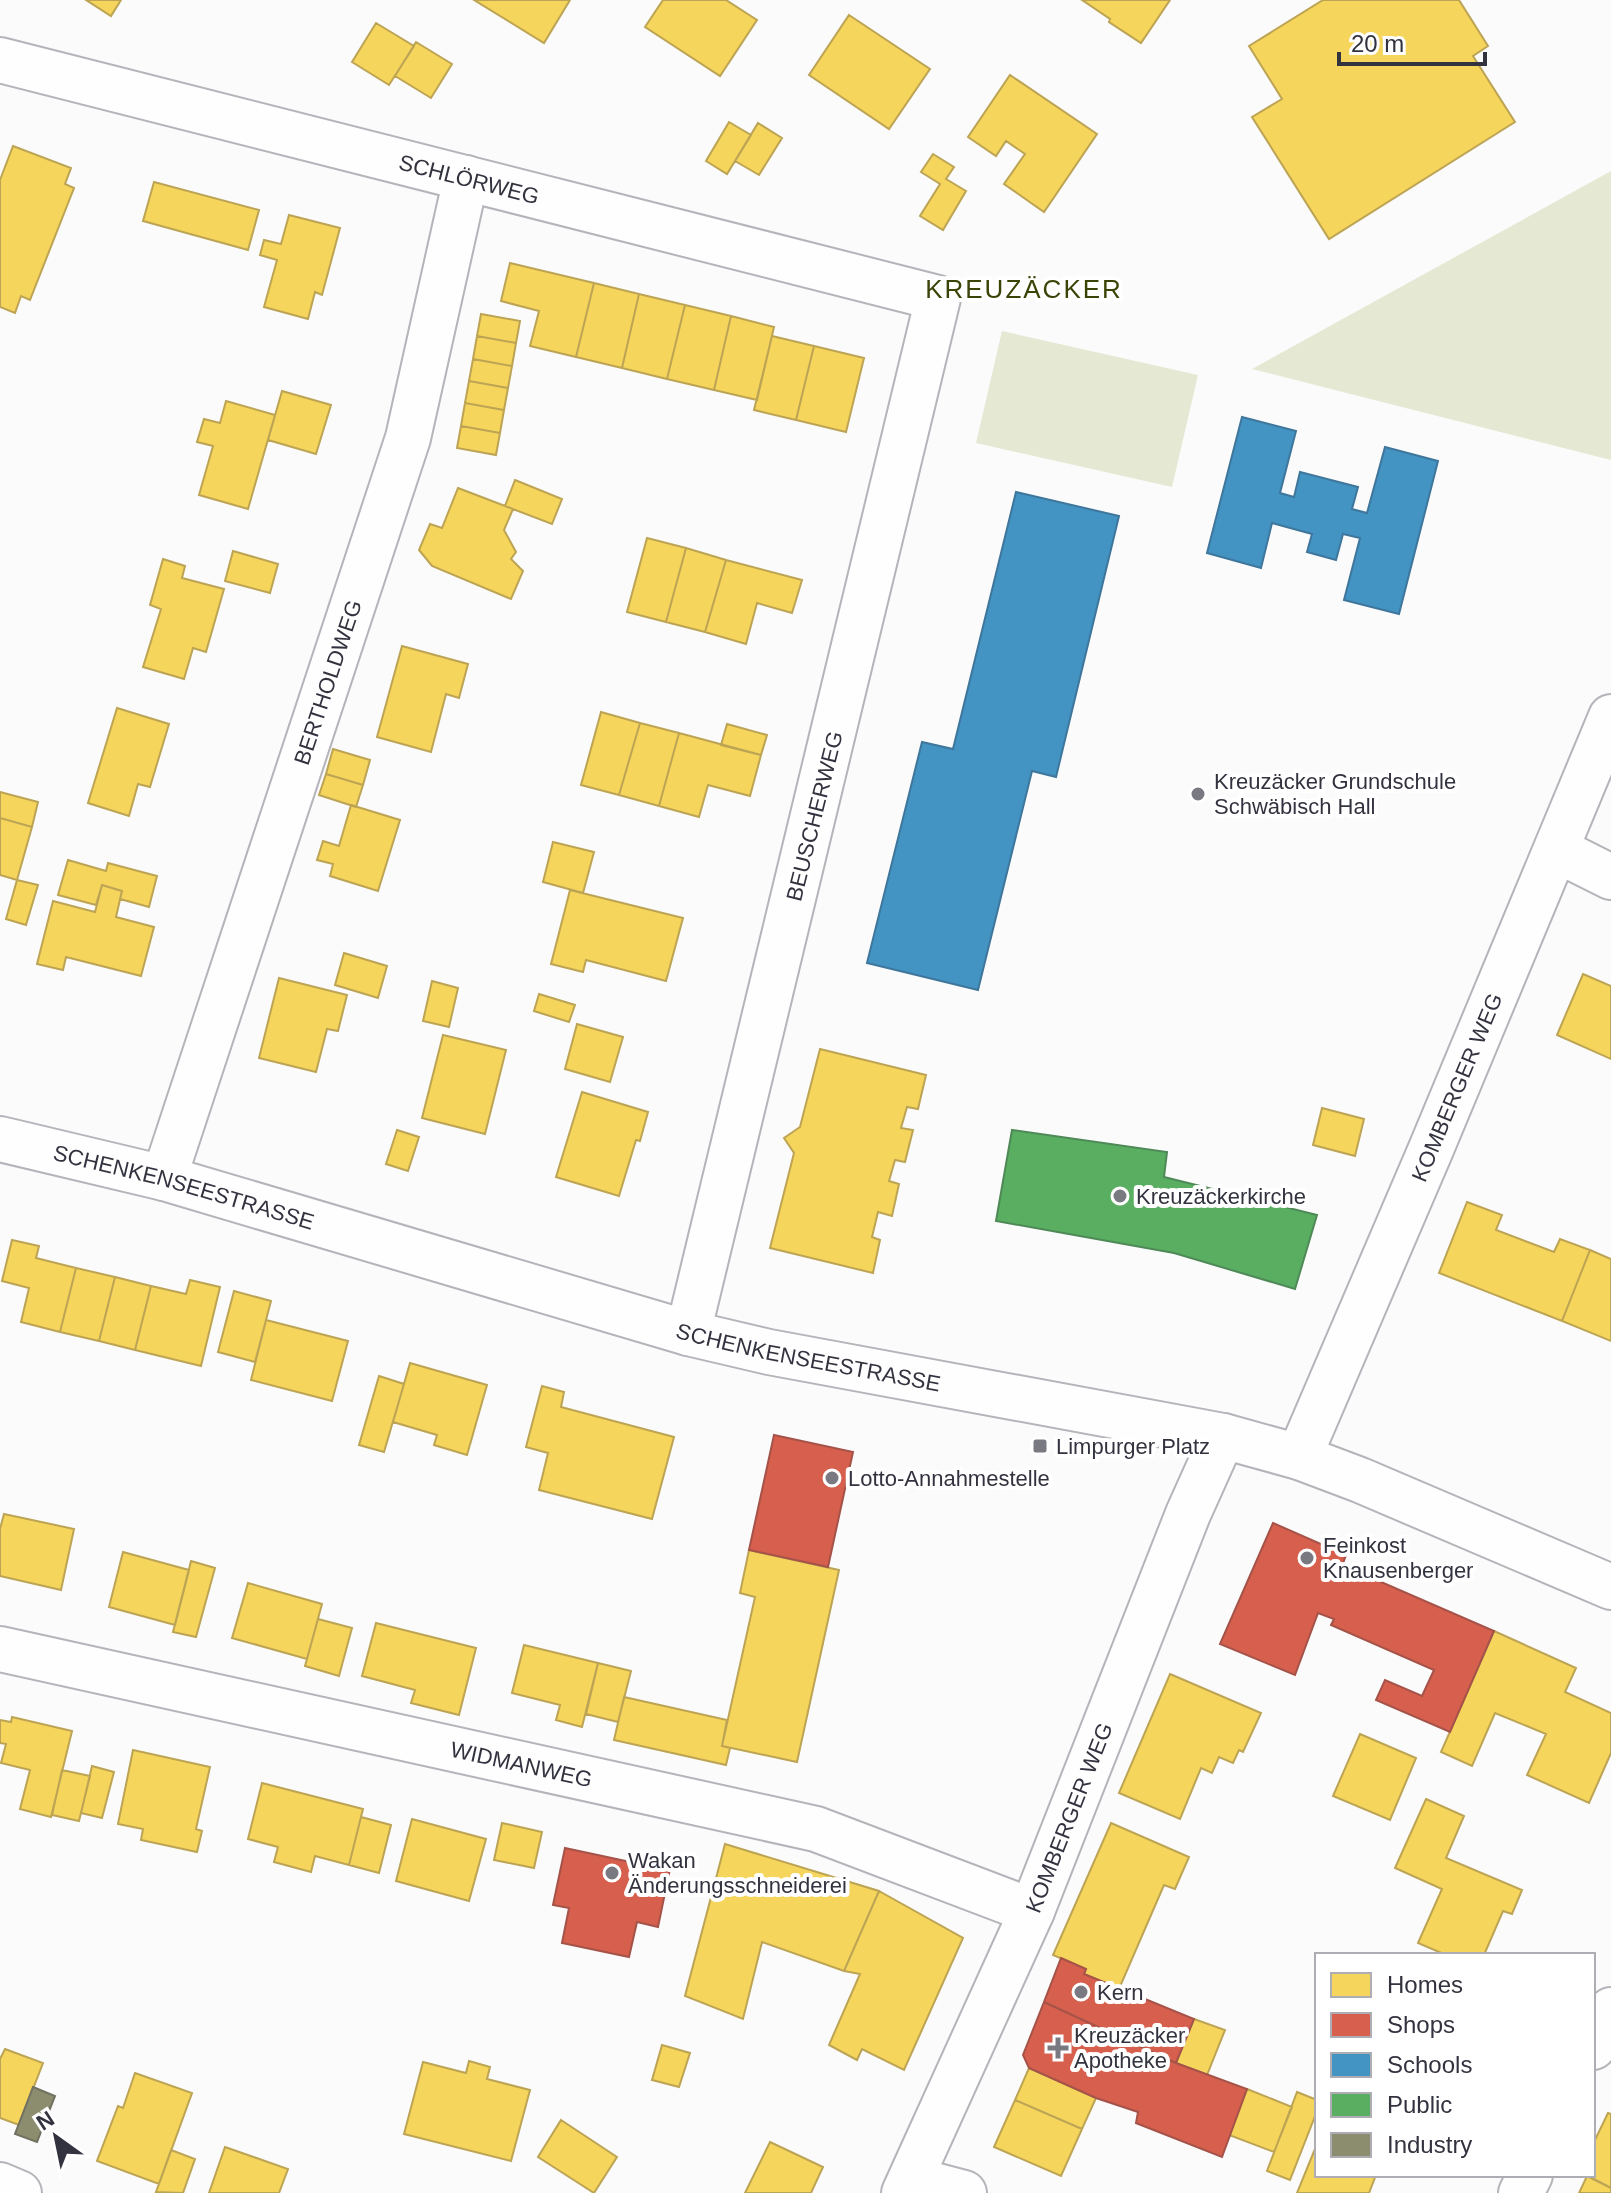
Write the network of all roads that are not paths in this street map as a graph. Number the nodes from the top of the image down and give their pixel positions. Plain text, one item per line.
1 (0, 60) edge
2 (466, 178) junction
3 (938, 298) joint
4 (1611, 717) edge
5 (1557, 850) junction
6 (1611, 877) edge
7 (0, 1139) edge
8 (164, 1178) junction
9 (688, 1333) junction
10 (1223, 1436) junction
11 (1299, 1457) junction
12 (1611, 1587) edge
13 (0, 1649) edge
14 (1032, 1911) junction
15 (1611, 2010) edge
16 (1595, 2043) edge
17 (0, 2185) edge
18 (907, 2186) edge
19 (19, 2193) edge
20 (964, 2193) edge

1 - 2 street, SCHLÖRWEG
2 - 3 street, SCHLÖRWEG
2 - 8 street, BERTHOLDWEG
3 - 9 street, BEUSCHERWEG
4 - 5 street, KOMBERGER WEG
5 - 6 street
5 - 11 street, KOMBERGER WEG
7 - 8 street, SCHENKENSEESTRASSE
8 - 9 street, SCHENKENSEESTRASSE
9 - 10 street, SCHENKENSEESTRASSE
10 - 11 street, SCHENKENSEESTRASSE
10 - 14 street, KOMBERGER WEG
11 - 12 street, SCHENKENSEESTRASSE
13 - 14 street, WIDMANWEG
14 - 18 street, KOMBERGER WEG
15 - 16 street
17 - 19 street
18 - 20 street

